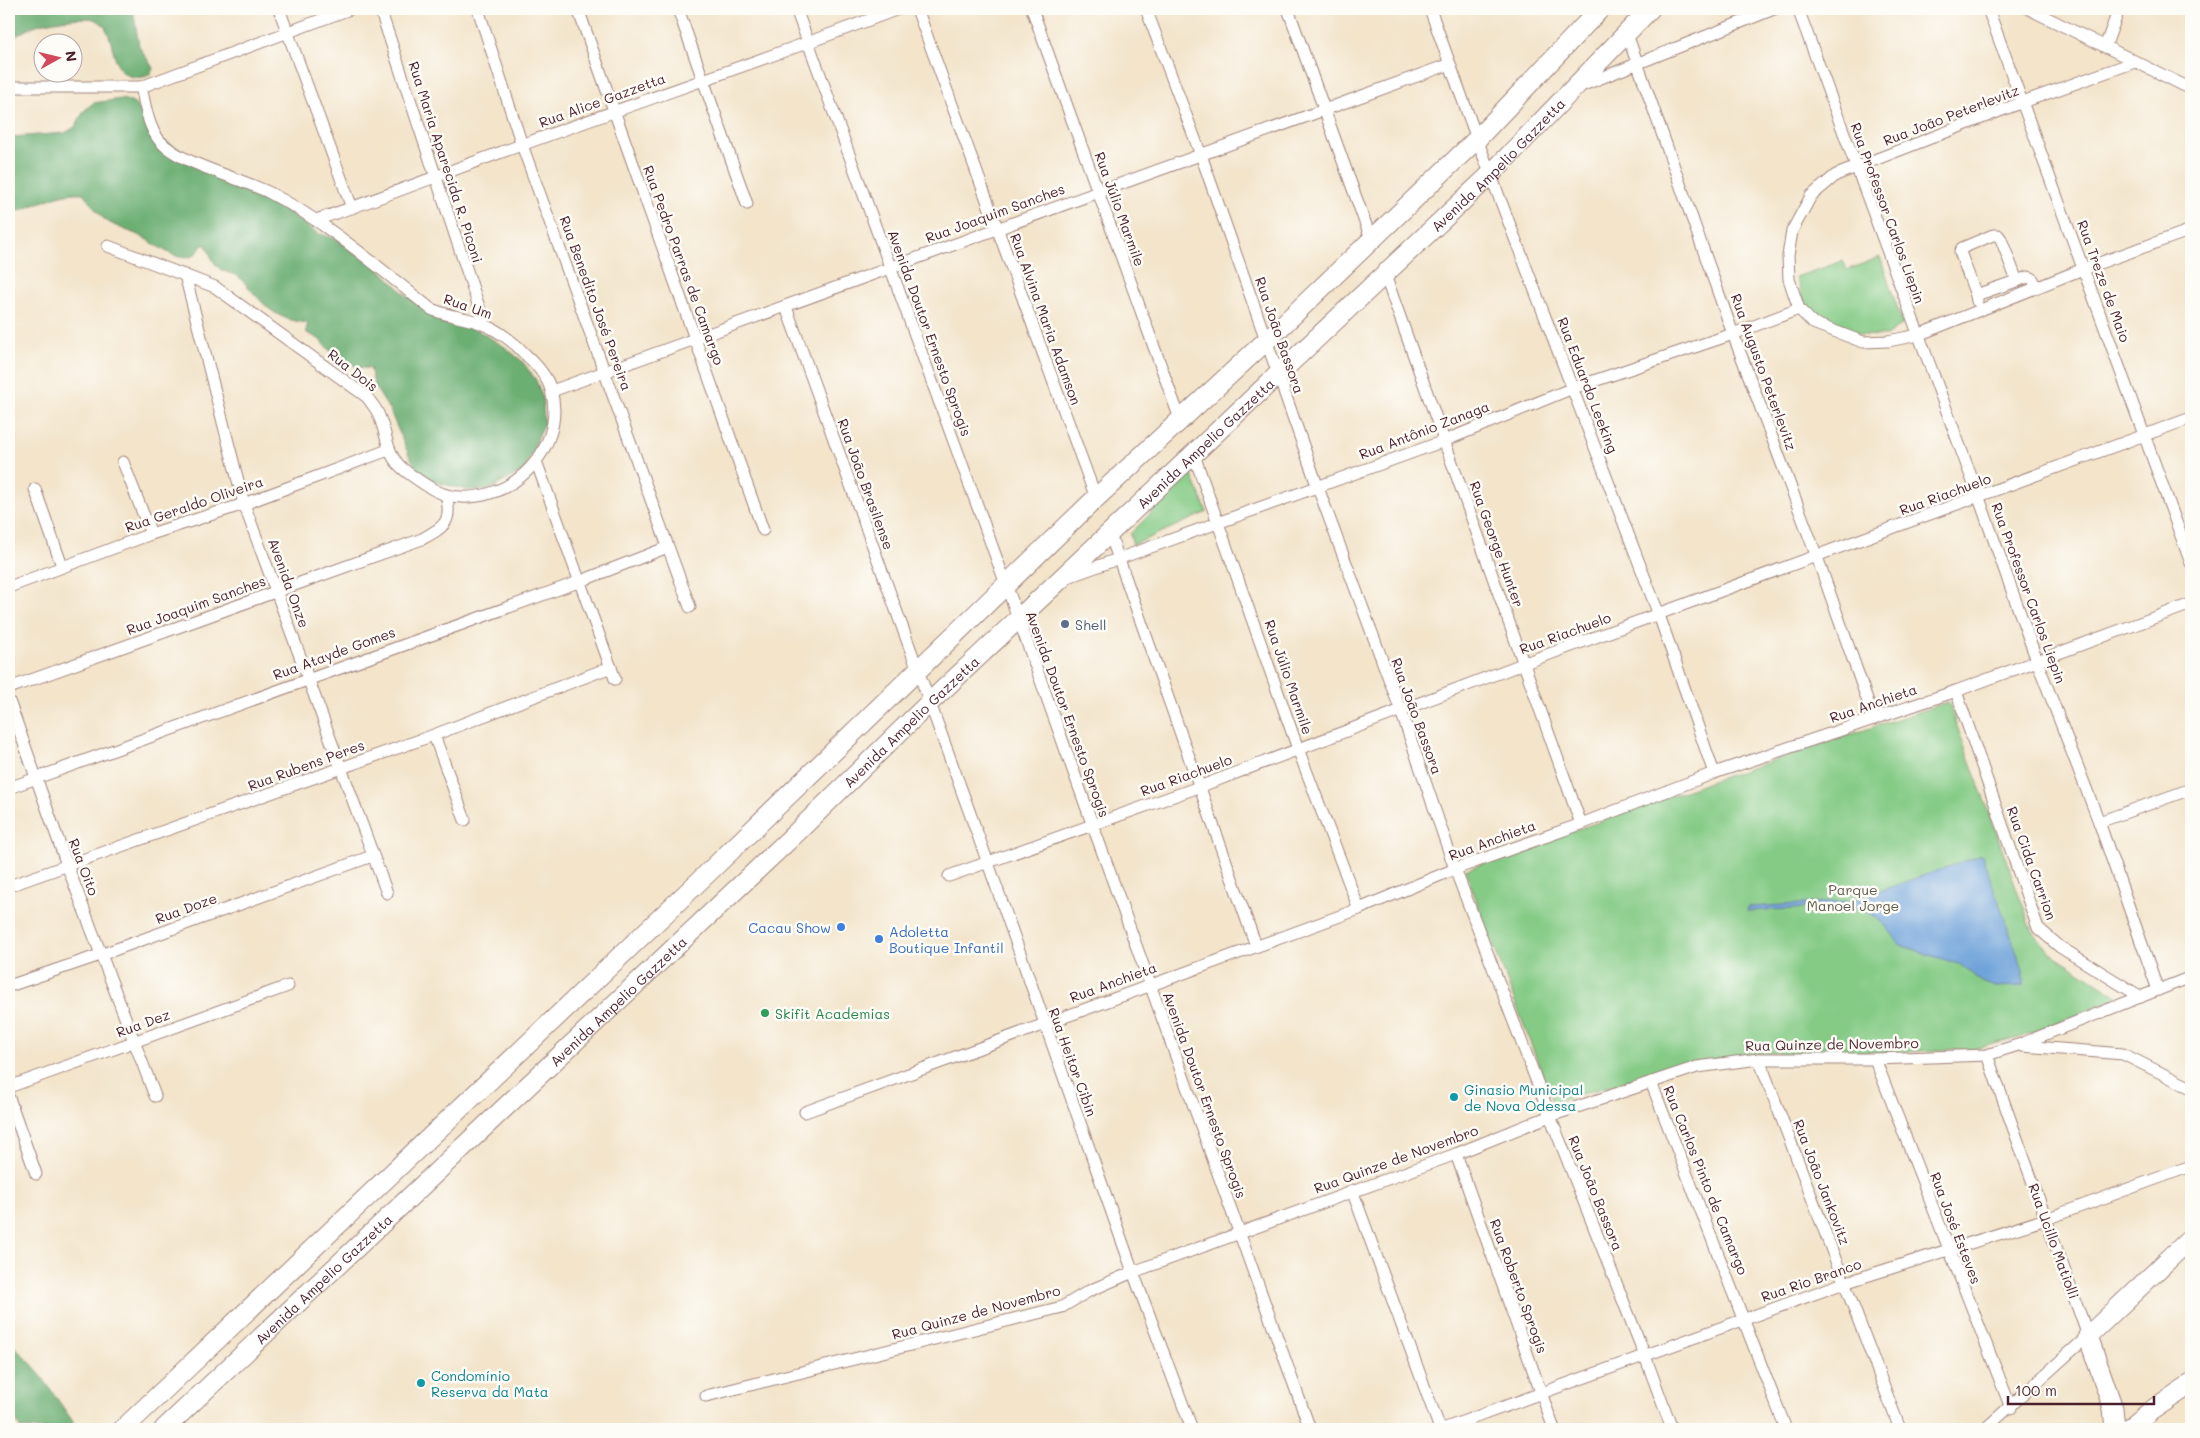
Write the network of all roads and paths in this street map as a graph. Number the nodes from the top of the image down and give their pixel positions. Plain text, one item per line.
1 (279, 9) edge
2 (350, 9) edge
3 (380, 9) edge
4 (478, 9) edge
5 (578, 9) edge
6 (678, 9) edge
7 (796, 9) edge
8 (898, 9) edge
9 (917, 9) edge
10 (1032, 9) edge
11 (1146, 9) edge
12 (1288, 9) edge
13 (1430, 9) edge
14 (1600, 9) edge
15 (1650, 9) edge
16 (1774, 9) edge
17 (1798, 9) edge
18 (1988, 9) edge
19 (2029, 9) edge
20 (2119, 9) edge
21 (287, 32) junction
22 (1627, 34) junction
23 (809, 43) junction
24 (2105, 47) junction
25 (2135, 62) junction
26 (1638, 63) junction
27 (1450, 64) junction
28 (702, 80) junction
29 (9, 87) edge
30 (141, 87) junction
31 (2191, 89) edge
32 (1570, 91) junction
33 (2023, 102) junction
34 (1324, 110) junction
35 (613, 113) junction
36 (1477, 139) junction
37 (522, 144) junction
38 (1201, 155) junction
39 (1856, 168) junction
40 (1492, 174) junction
41 (436, 178) junction
42 (1098, 191) junction
43 (747, 204) dead end
44 (352, 208) junction
45 (316, 220) junction
46 (998, 229) junction
47 (2191, 230) edge
48 (1372, 239) junction
49 (108, 246) dead end
50 (890, 268) junction
51 (2084, 269) junction
52 (185, 275) junction
53 (1384, 275) junction
54 (2017, 281) junction
55 (2037, 287) junction
56 (1976, 295) junction
57 (786, 307) junction
58 (1799, 309) junction
59 (1980, 310) junction
60 (485, 325) junction
61 (1733, 334) junction
62 (1918, 334) junction
63 (695, 340) junction
64 (1266, 341) junction
65 (606, 373) junction
66 (1278, 375) junction
67 (1573, 388) junction
68 (552, 391) junction
69 (2191, 418) edge
70 (1180, 419) junction
71 (2145, 436) junction
72 (1444, 440) junction
73 (388, 450) junction
74 (542, 450) joint
75 (1194, 455) junction
76 (536, 461) junction
77 (123, 462) dead end
78 (1317, 485) junction
79 (35, 489) dead end
80 (446, 495) junction
81 (1096, 498) junction
82 (1979, 498) junction
83 (244, 504) junction
84 (1219, 522) junction
85 (763, 530) dead end
86 (151, 534) junction
87 (1110, 534) junction
88 (668, 547) junction
89 (1818, 557) junction
90 (1119, 558) junction
91 (2191, 563) edge
92 (62, 566) junction
93 (1060, 580) junction
94 (581, 582) junction
95 (1006, 585) junction
96 (9, 587) edge
97 (276, 592) junction
98 (2191, 604) edge
99 (690, 607) dead end
100 (1659, 615) junction
101 (1019, 620) junction
102 (2037, 661) junction
103 (1525, 663) junction
104 (611, 667) junction
105 (918, 671) junction
106 (308, 678) junction
107 (615, 679) dead end
108 (9, 688) edge
109 (1956, 691) junction
110 (9, 701) edge
111 (929, 703) junction
112 (1400, 711) junction
113 (1874, 719) junction
114 (434, 735) junction
115 (1298, 749) junction
116 (340, 768) junction
117 (1714, 773) junction
118 (36, 778) junction
119 (1199, 787) junction
120 (9, 788) edge
121 (2191, 789) edge
122 (465, 820) dead end
123 (2100, 822) junction
124 (1092, 824) junction
125 (1581, 824) junction
126 (372, 856) junction
127 (988, 863) junction
128 (67, 865) junction
129 (713, 868) junction
130 (1455, 868) junction
131 (949, 876) dead end
132 (9, 886) edge
133 (387, 893) dead end
134 (715, 909) junction
135 (1359, 909) junction
136 (1256, 946) junction
137 (103, 954) junction
138 (2191, 977) edge
139 (1149, 985) junction
140 (9, 986) edge
141 (288, 986) dead end
142 (2158, 990) junction
143 (2140, 997) junction
144 (1043, 1024) junction
145 (134, 1042) junction
146 (2018, 1046) junction
147 (1987, 1054) junction
148 (1759, 1058) junction
149 (1875, 1059) junction
150 (1651, 1082) junction
151 (9, 1087) edge
152 (2191, 1088) edge
153 (155, 1096) dead end
154 (9, 1098) edge
155 (805, 1112) dead end
156 (1550, 1116) junction
157 (1456, 1154) junction
158 (2191, 1166) edge
159 (36, 1174) dead end
160 (381, 1185) junction
161 (1352, 1190) junction
162 (398, 1208) junction
163 (2046, 1219) junction
164 (1240, 1234) junction
165 (2191, 1238) edge
166 (1948, 1250) junction
167 (1133, 1272) junction
168 (1844, 1283) junction
169 (1745, 1319) junction
170 (2088, 1336) junction
171 (1645, 1356) junction
172 (2191, 1384) edge
173 (1541, 1393) junction
174 (706, 1396) dead end
175 (2011, 1408) junction
176 (2113, 1408) junction
177 (2152, 1410) junction
178 (123, 1429) edge
179 (164, 1429) edge
180 (1192, 1429) edge
181 (1310, 1429) edge
182 (1441, 1429) edge
183 (1554, 1429) edge
184 (1672, 1429) edge
185 (1786, 1429) edge
186 (1900, 1429) edge
187 (1985, 1429) edge
188 (2115, 1429) edge
189 (2129, 1429) edge

1 - 21 street
2 - 21 street
3 - 41 street, Rua Maria Aparecida R. Piconi
4 - 37 street, Rua Benedito José Pereira
5 - 35 street, Rua Pedro Parras de Camargo
6 - 28 street
7 - 23 street, Avenida Doutor Ernesto Sprogis
8 - 23 street, Rua Alice Gazzetta
9 - 46 street, Rua Alvina Maria Adamson
10 - 42 street, Rua Júlio Marmile
11 - 38 street, Rua João Bassora
12 - 34 street
13 - 27 street, Rua Eduardo Leeking
14 - 36 main road, Avenida Ampelio Gazzetta
15 - 22 main road, Avenida Ampelio Gazzetta
16 - 26 street
17 - 39 street, Rua Professor Carlos Liepin
18 - 33 street, Rua Treze de Maio
19 - 24 street
20 - 24 street
21 - 30 street
21 - 44 street
22 - 26 street, Rua Augusto Peterlevitz
22 - 32 main road, Avenida Ampelio Gazzetta
23 - 28 street, Rua Alice Gazzetta
23 - 50 street, Avenida Doutor Ernesto Sprogis
24 - 25 street
25 - 31 street
25 - 33 street, Rua João Peterlevitz
26 - 32 street
26 - 61 street, Rua Augusto Peterlevitz
27 - 34 street, Rua Joaquim Sanches
27 - 36 street, Rua Eduardo Leeking
28 - 35 street, Rua Alice Gazzetta
28 - 43 street
29 - 30 street
30 - 45 street, Rua Um
32 - 40 main road, Avenida Ampelio Gazzetta
33 - 39 street, Rua João Peterlevitz
33 - 51 street, Rua Treze de Maio
34 - 38 street, Rua Joaquim Sanches
34 - 48 street
35 - 37 street, Rua Alice Gazzetta
35 - 63 street, Rua Pedro Parras de Camargo
36 - 40 street, Rua Eduardo Leeking
36 - 48 main road, Avenida Ampelio Gazzetta
37 - 41 street, Rua Alice Gazzetta
37 - 65 street, Rua Benedito José Pereira
38 - 42 street, Rua Joaquim Sanches
38 - 64 street, Rua João Bassora
39 - 58 street, Rua João Peterlevitz
39 - 62 street, Rua Professor Carlos Liepin
40 - 53 main road, Avenida Ampelio Gazzetta
40 - 67 street, Rua Eduardo Leeking
41 - 44 street, Rua Alice Gazzetta
41 - 60 street, Rua Maria Aparecida R. Piconi
42 - 46 street, Rua Joaquim Sanches
42 - 70 street, Rua Júlio Marmile
44 - 45 street, Rua Alice Gazzetta
45 - 60 street, Rua Um
46 - 50 street, Rua Joaquim Sanches
46 - 81 street, Rua Alvina Maria Adamson
47 - 51 street
48 - 64 main road, Avenida Ampelio Gazzetta
49 - 52 street, Rua Dois
50 - 57 street, Rua Joaquim Sanches
50 - 95 street, Avenida Doutor Ernesto Sprogis
51 - 55 street
51 - 71 street, Rua Treze de Maio
52 - 73 street, Rua Dois
52 - 83 street, Avenida Onze
53 - 66 main road, Avenida Ampelio Gazzetta
53 - 72 street, Rua George Hunter
54 - 55 street
54 - 56 street
54 - 56 street
55 - 59 street
56 - 59 street
57 - 63 street, Rua Joaquim Sanches
57 - 105 street, Rua João Brasilense
58 - 61 street, Rua Antônio Zanaga
58 - 62 street
59 - 62 street
60 - 68 street, Rua Um
61 - 67 street, Rua Antônio Zanaga
61 - 89 street, Rua Augusto Peterlevitz
62 - 82 street, Rua Professor Carlos Liepin
63 - 65 street, Rua Joaquim Sanches
63 - 85 street, Rua Pedro Parras de Camargo
64 - 66 street, Rua João Bassora
64 - 70 main road, Avenida Ampelio Gazzetta
65 - 68 street, Rua Joaquim Sanches
65 - 88 street, Rua Benedito José Pereira
66 - 75 main road, Avenida Ampelio Gazzetta
66 - 78 street, Rua João Bassora
67 - 72 street, Rua Antônio Zanaga
67 - 100 street, Rua Eduardo Leeking
68 - 74 street, Rua Um
69 - 71 street, Rua Riachuelo
70 - 81 main road, Avenida Ampelio Gazzetta
71 - 82 street, Rua Riachuelo
71 - 91 street, Rua Treze de Maio
72 - 78 street, Rua Antônio Zanaga
72 - 103 street, Rua George Hunter
73 - 80 street, Rua Dois
73 - 83 street, Rua Geraldo Oliveira
74 - 76 street, Rua Dois
75 - 84 street, Rua Júlio Marmile
75 - 87 main road, Avenida Ampelio Gazzetta
76 - 80 street, Rua Dois
76 - 94 street
77 - 86 street
78 - 84 street, Rua Antônio Zanaga
78 - 112 street, Rua João Bassora
79 - 92 street
80 - 97 street, Rua Joaquim Sanches
81 - 95 main road, Avenida Ampelio Gazzetta
82 - 89 street, Rua Riachuelo
82 - 102 street, Rua Professor Carlos Liepin
83 - 86 street, Rua Geraldo Oliveira
83 - 97 street, Avenida Onze
84 - 90 street, Rua Antônio Zanaga
84 - 115 street, Rua Júlio Marmile
86 - 92 street, Rua Geraldo Oliveira
87 - 90 street
87 - 93 main road, Avenida Ampelio Gazzetta
88 - 94 street, Rua Atayde Gomes
88 - 99 street, Rua Benedito José Pereira
89 - 100 street, Rua Riachuelo
89 - 113 street, Rua Augusto Peterlevitz
90 - 93 street, Rua Antônio Zanaga
90 - 119 street
92 - 96 street, Rua Geraldo Oliveira
93 - 101 main road, Avenida Ampelio Gazzetta
94 - 104 street
94 - 106 street, Rua Atayde Gomes
95 - 101 street, Avenida Doutor Ernesto Sprogis
95 - 105 main road, Avenida Ampelio Gazzetta
97 - 106 street, Avenida Onze
97 - 108 street, Rua Joaquim Sanches
98 - 102 street, Rua Anchieta
100 - 103 street, Rua Riachuelo
100 - 117 street, Rua Eduardo Leeking
101 - 111 main road, Avenida Ampelio Gazzetta
101 - 124 street, Avenida Doutor Ernesto Sprogis
102 - 109 street, Rua Anchieta
102 - 123 street, Rua Professor Carlos Liepin
103 - 112 street, Rua Riachuelo
103 - 125 street, Rua George Hunter
104 - 107 street
104 - 114 street, Rua Rubens Peres
105 - 111 street, Rua João Brasilense
105 - 129 main road, Avenida Ampelio Gazzetta
106 - 116 street, Avenida Onze
106 - 118 street, Rua Atayde Gomes
109 - 113 street, Rua Anchieta
109 - 143 street, Rua Cida Carrion
110 - 118 street, Rua Oito
111 - 127 street, Rua Heitor Cibin
111 - 134 main road, Avenida Ampelio Gazzetta
112 - 115 street, Rua Riachuelo
112 - 130 street, Rua João Bassora
113 - 117 street, Rua Anchieta
114 - 116 street, Rua Rubens Peres
114 - 122 street
115 - 119 street, Rua Riachuelo
115 - 135 street, Rua Júlio Marmile
116 - 126 street, Avenida Onze
116 - 128 street, Rua Rubens Peres
117 - 125 street, Rua Anchieta
118 - 120 street, Rua Atayde Gomes
118 - 128 street, Rua Oito
119 - 124 street, Rua Riachuelo
119 - 136 street
121 - 123 street
123 - 142 street, Rua Professor Carlos Liepin
124 - 127 street, Rua Riachuelo
124 - 139 street, Avenida Doutor Ernesto Sprogis
125 - 130 street, Rua Anchieta
126 - 133 street, Avenida Onze
126 - 137 street, Rua Doze
127 - 131 street, Rua Riachuelo
127 - 144 street, Rua Heitor Cibin
128 - 132 street, Rua Rubens Peres
128 - 137 street, Rua Oito
129 - 134 main road
129 - 160 main road, Avenida Ampelio Gazzetta
130 - 135 street, Rua Anchieta
130 - 156 street, Rua João Bassora
134 - 162 main road, Avenida Ampelio Gazzetta
135 - 136 street, Rua Anchieta
136 - 139 street, Rua Anchieta
137 - 140 street, Rua Doze
137 - 145 street, Rua Oito
138 - 142 street, Rua Quinze de Novembro
139 - 144 street, Rua Anchieta
139 - 164 street, Avenida Doutor Ernesto Sprogis
141 - 145 street, Rua Dez
142 - 143 street, Rua Quinze de Novembro
143 - 146 street, Rua Quinze de Novembro
144 - 155 street, Rua Anchieta
144 - 167 street, Rua Heitor Cibin
145 - 151 street, Rua Dez
145 - 153 street, Rua Oito
146 - 147 street, Rua Quinze de Novembro
146 - 152 street
147 - 149 street, Rua Quinze de Novembro
147 - 163 street, Rua Ucillo Matiolli
148 - 149 street, Rua Quinze de Novembro
148 - 150 street, Rua Quinze de Novembro
148 - 168 street, Rua João Jankovitz
149 - 166 street, Rua José Esteves
150 - 156 street, Rua Quinze de Novembro
150 - 169 street, Rua Carlos Pinto de Camargo
154 - 159 street
156 - 157 street, Rua Quinze de Novembro
156 - 171 street, Rua João Bassora
157 - 161 street, Rua Quinze de Novembro
157 - 173 street, Rua Roberto Sprogis
158 - 163 street, Rua Rio Branco
160 - 162 main road
160 - 178 main road, Avenida Ampelio Gazzetta
161 - 164 street, Rua Quinze de Novembro
161 - 182 street
162 - 179 main road, Avenida Ampelio Gazzetta
163 - 166 street, Rua Rio Branco
163 - 170 street, Rua Ucillo Matiolli
164 - 167 street, Rua Quinze de Novembro
164 - 181 street, Avenida Doutor Ernesto Sprogis
165 - 170 main road
166 - 168 street, Rua Rio Branco
166 - 175 street, Rua José Esteves
167 - 174 street, Rua Quinze de Novembro
167 - 180 street, Rua Heitor Cibin
168 - 169 street, Rua Rio Branco
168 - 186 street, Rua João Jankovitz
169 - 171 street, Rua Rio Branco
169 - 185 street, Rua Carlos Pinto de Camargo
170 - 175 street
170 - 176 main road, Rua Ucillo Matiolli
171 - 173 street, Rua Rio Branco
171 - 184 street, Rua João Bassora
172 - 177 main road
173 - 182 street, Rua Rio Branco
173 - 183 street, Rua Roberto Sprogis
175 - 187 street
176 - 177 main road
176 - 188 main road, Rua Ucillo Matiolli
177 - 189 main road

